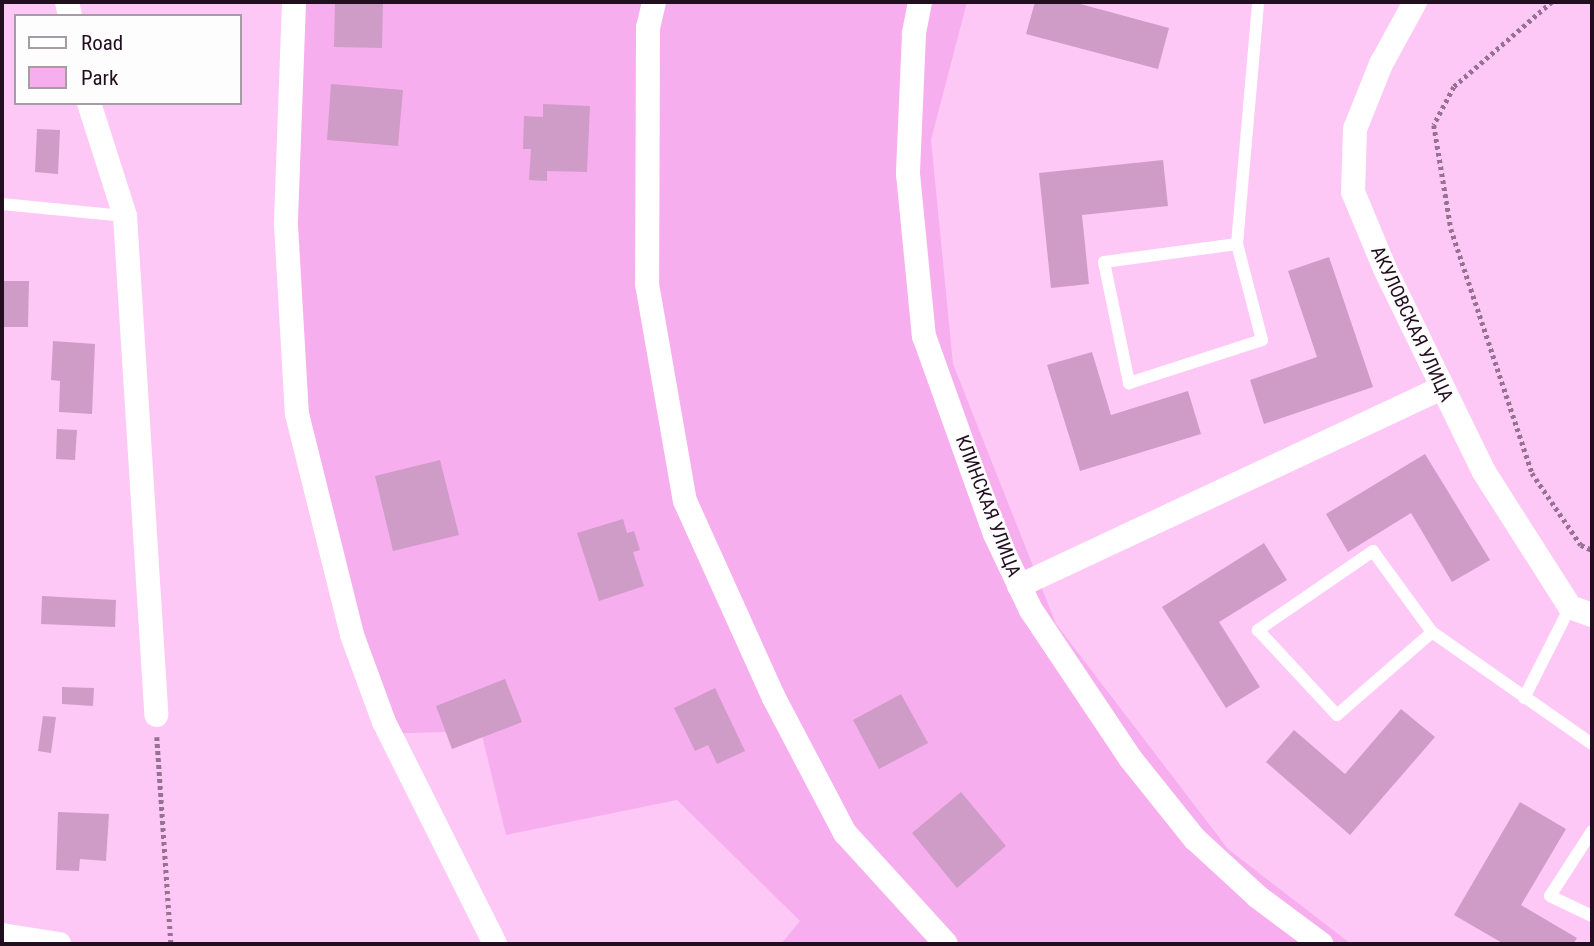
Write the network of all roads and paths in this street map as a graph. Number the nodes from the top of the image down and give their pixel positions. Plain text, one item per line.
1 (294, 2) edge
2 (654, 2) edge
3 (920, 2) edge
4 (1415, 2) edge
5 (1552, 2) edge
6 (1255, 3) edge
7 (90, 105) edge
8 (2, 204) edge
9 (125, 216) junction
10 (1237, 244) junction
11 (1442, 388) junction
12 (1592, 550) edge
13 (1019, 586) junction
14 (1581, 611) edge
15 (1432, 632) junction
16 (1524, 698) junction
17 (156, 715) joint
18 (1592, 744) edge
19 (1592, 831) edge
20 (1592, 916) edge
21 (2, 935) edge
22 (59, 944) edge
23 (171, 944) edge
24 (495, 944) edge
25 (946, 944) edge
26 (1321, 944) edge

1 - 24 street
2 - 25 street
3 - 13 street, КЛИНСКАЯ УЛИЦА
4 - 11 street, АКУЛОВСКАЯ УЛИЦА
5 - 12 path
6 - 10 lane
7 - 9 street
8 - 9 lane
9 - 17 street
10 - 10 lane
11 - 13 street
11 - 14 street, АКУЛОВСКАЯ УЛИЦА
13 - 26 street, КЛИНСКАЯ УЛИЦА
14 - 16 lane
15 - 15 lane
15 - 16 lane
16 - 18 lane
17 - 23 path
19 - 20 lane
21 - 22 street

